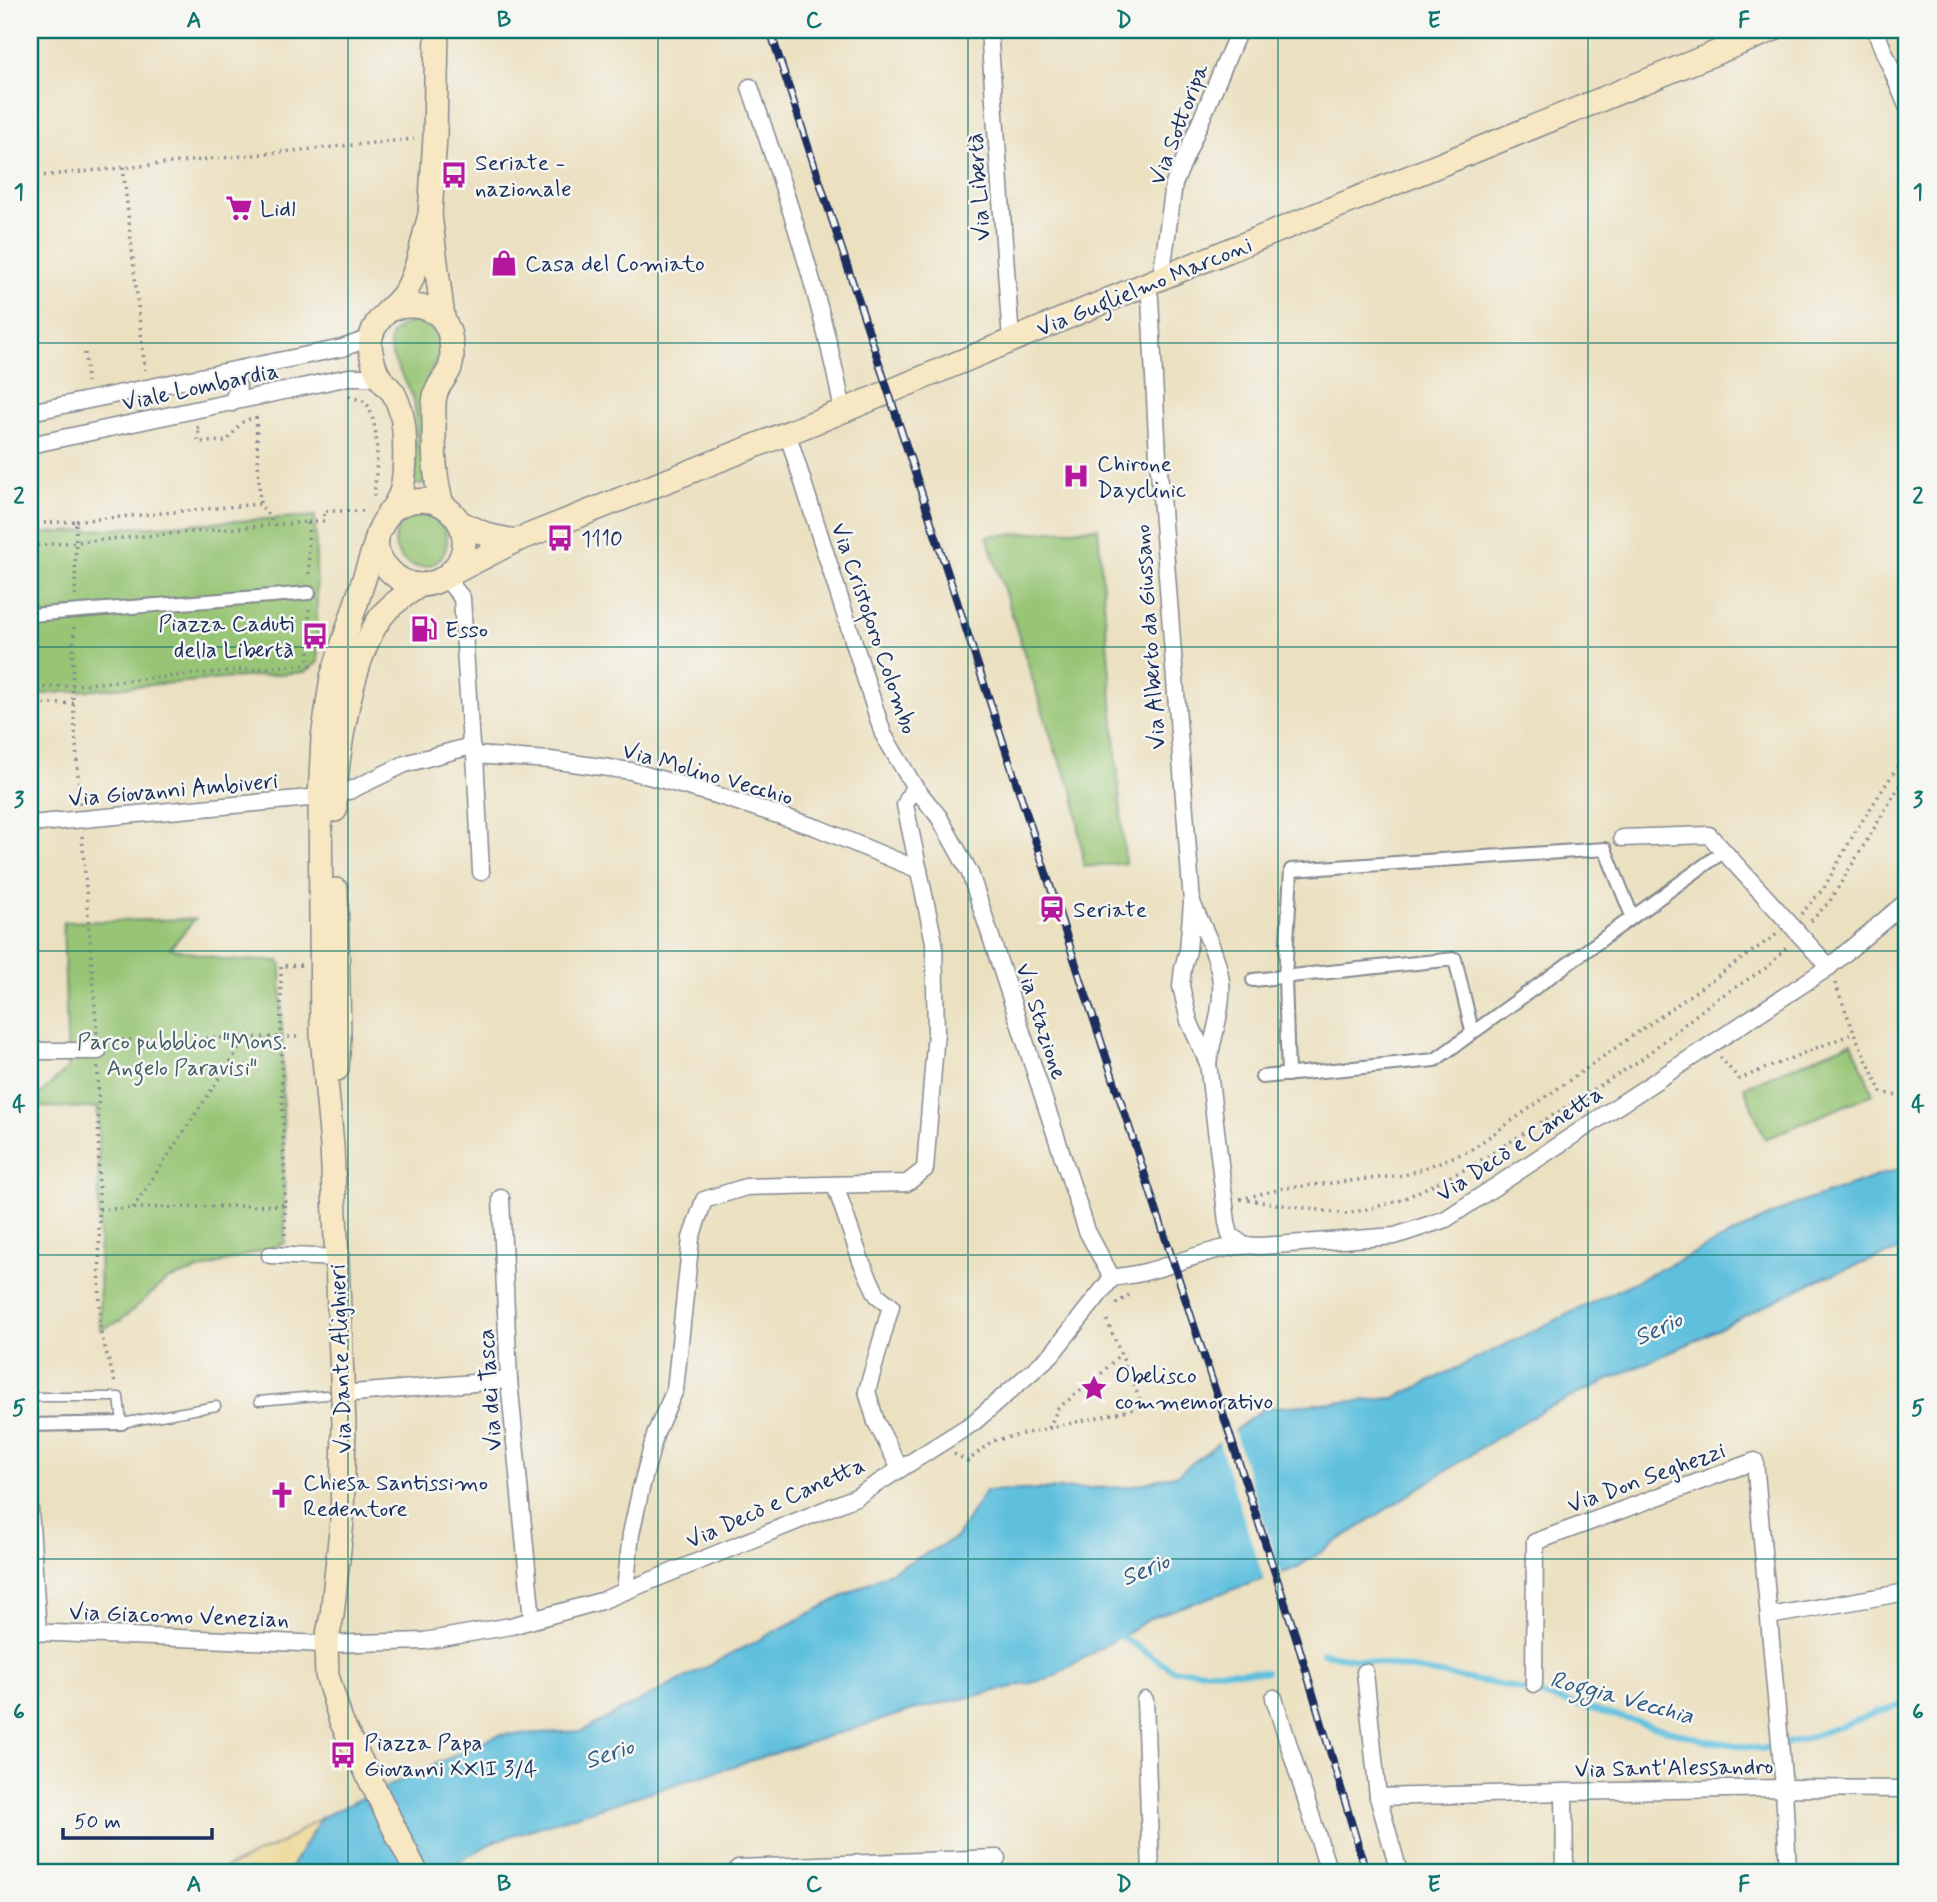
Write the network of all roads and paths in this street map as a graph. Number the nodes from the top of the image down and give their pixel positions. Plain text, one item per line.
1 (437, 30) edge
2 (989, 30) edge
3 (1239, 30) edge
4 (1772, 30) edge
5 (1875, 30) edge
6 (750, 86) dead end
7 (1907, 106) edge
8 (435, 137) junction
9 (123, 167) junction
10 (30, 177) edge
11 (430, 215) junction
12 (1154, 281) junction
13 (389, 309) junction
14 (443, 318) junction
15 (370, 338) junction
16 (1012, 340) junction
17 (229, 372) junction
18 (349, 377) junction
19 (380, 377) junction
20 (147, 388) junction
21 (232, 403) junction
22 (844, 411) junction
23 (31, 412) edge
24 (267, 414) dead end
25 (254, 417) junction
26 (186, 430) dead end
27 (787, 432) junction
28 (30, 445) edge
29 (260, 504) junction
30 (442, 504) junction
31 (389, 512) junction
32 (76, 521) junction
33 (308, 522) junction
34 (459, 522) junction
35 (30, 524) edge
36 (275, 525) junction
37 (377, 539) junction
38 (515, 541) junction
39 (77, 542) junction
40 (30, 546) edge
41 (445, 578) junction
42 (420, 585) junction
43 (309, 593) junction
44 (75, 611) junction
45 (30, 615) edge
46 (309, 664) junction
47 (332, 677) junction
48 (72, 685) junction
49 (30, 689) edge
50 (74, 703) junction
51 (30, 705) edge
52 (473, 750) junction
53 (1907, 752) edge
54 (1907, 774) edge
55 (914, 786) junction
56 (349, 790) dead end
57 (320, 797) junction
58 (81, 821) junction
59 (30, 824) edge
60 (1622, 838) dead end
61 (1724, 851) junction
62 (919, 870) junction
63 (481, 872) dead end
64 (1907, 901) edge
65 (1192, 903) junction
66 (1633, 916) junction
67 (1796, 929) junction
68 (1211, 947) junction
69 (1188, 950) junction
70 (303, 965) dead end
71 (1829, 967) junction
72 (1285, 977) junction
73 (1253, 980) dead end
74 (1189, 1021) junction
75 (1217, 1021) junction
76 (1472, 1031) junction
77 (1854, 1033) junction
78 (246, 1037) junction
79 (281, 1037) junction
80 (304, 1037) dead end
81 (98, 1045) junction
82 (1709, 1045) junction
83 (30, 1051) edge
84 (1208, 1063) junction
85 (1288, 1075) junction
86 (1262, 1077) dead end
87 (1907, 1098) edge
88 (332, 1146) junction
89 (835, 1185) junction
90 (501, 1198) dead end
91 (285, 1205) junction
92 (133, 1208) junction
93 (99, 1209) junction
94 (1242, 1244) junction
95 (278, 1255) joint
96 (337, 1258) junction
97 (1146, 1272) junction
98 (1112, 1278) junction
99 (1113, 1306) dead end
100 (1104, 1312) dead end
101 (1121, 1353) junction
102 (509, 1380) junction
103 (334, 1394) junction
104 (30, 1397) edge
105 (119, 1397) junction
106 (260, 1401) dead end
107 (216, 1406) dead end
108 (122, 1423) junction
109 (30, 1425) edge
110 (1049, 1428) junction
111 (929, 1451) junction
112 (900, 1469) junction
113 (30, 1509) edge
114 (625, 1591) junction
115 (1907, 1592) edge
116 (1769, 1616) junction
117 (531, 1620) junction
118 (34, 1632) edge
119 (326, 1644) junction
120 (1365, 1672) dead end
121 (1534, 1684) dead end
122 (1274, 1698) dead end
123 (1145, 1700) dead end
124 (1784, 1788) junction
125 (1907, 1789) edge
126 (1564, 1792) junction
127 (1378, 1797) junction
128 (997, 1858) dead end
129 (416, 1872) edge
130 (738, 1872) edge
131 (1151, 1872) edge
132 (1329, 1872) edge
133 (1399, 1872) edge
134 (1565, 1872) edge
135 (1788, 1872) edge

1 - 8 main road
2 - 16 street, Via Libertà
3 - 12 street, Via Sottoripa
4 - 12 main road, Via Guglielmo Marconi
5 - 7 street
6 - 22 street
8 - 9 path
8 - 11 main road
9 - 10 path
9 - 20 path
11 - 13 main road
11 - 14 main road
12 - 16 main road, Via Guglielmo Marconi
12 - 65 street, Via Alberto da Giussano
13 - 14 main road
13 - 15 main road
14 - 30 main road
15 - 17 street, Viale Lombardia
15 - 19 main road
16 - 22 main road, Via Guglielmo Marconi
17 - 20 street, Viale Lombardia
17 - 21 street
18 - 19 street, Viale Lombardia
18 - 21 street, Viale Lombardia
18 - 33 path
19 - 31 main road
20 - 23 street, Viale Lombardia
21 - 28 street, Viale Lombardia
22 - 27 main road, Via Guglielmo Marconi
24 - 25 path
25 - 26 path
25 - 29 path
27 - 38 main road, Via Guglielmo Marconi
27 - 55 street, Via Cristoforo Colombo
29 - 32 path
29 - 36 path
30 - 31 main road
30 - 34 main road
31 - 37 main road
32 - 35 path
32 - 39 path
33 - 36 path
33 - 43 path
34 - 38 main road
34 - 41 main road
36 - 39 path
37 - 42 main road
37 - 47 main road, Via Dante Alighieri
38 - 41 main road, Via Guglielmo Marconi
39 - 40 path
39 - 44 path
41 - 42 main road
41 - 52 street
42 - 88 main road, Via Dante Alighieri
43 - 44 street
43 - 46 path
44 - 45 street
44 - 48 path
46 - 47 path
46 - 48 path
47 - 57 main road, Via Dante Alighieri
48 - 49 path
48 - 50 path
50 - 51 path
50 - 58 path
52 - 56 street, Via Molino Vecchio
52 - 62 street, Via Molino Vecchio
52 - 63 street
53 - 67 path
54 - 67 path
55 - 62 street
55 - 98 street, Via Stazione
57 - 58 street, Via Giovanni Ambiveri
57 - 88 main road, Via Dante Alighieri
58 - 59 street, Via Giovanni Ambiveri
58 - 81 path
60 - 61 street
61 - 66 street
61 - 67 street
62 - 89 street
64 - 71 street, Via Decò e Canetta
65 - 68 street
65 - 69 street
66 - 72 street
66 - 76 street
67 - 67 path
67 - 71 street
68 - 69 street
68 - 75 street
69 - 74 street
70 - 79 path
71 - 77 path
71 - 82 street, Via Decò e Canetta
72 - 73 street
72 - 76 street
72 - 85 street
74 - 75 street
74 - 84 street
75 - 84 street
76 - 85 street
77 - 82 path
77 - 87 path
78 - 79 path
78 - 81 path
78 - 92 path
79 - 80 path
79 - 91 path
81 - 83 street
81 - 93 path
82 - 94 street, Via Decò e Canetta
84 - 94 street
85 - 86 street
88 - 96 main road, Via Dante Alighieri
89 - 112 street
89 - 114 street
90 - 102 street, Via dei Tasca
91 - 92 path
91 - 95 path
92 - 93 path
93 - 105 path
94 - 97 street, Via Decò e Canetta
95 - 96 street
96 - 103 main road, Via Dante Alighieri
97 - 98 street, Via Decò e Canetta
97 - 99 path
98 - 111 street, Via Decò e Canetta
100 - 101 path
101 - 110 path
101 - 110 path
102 - 103 street
102 - 117 street, Via dei Tasca
103 - 106 lane
103 - 119 main road, Via Dante Alighieri
104 - 105 lane
105 - 108 lane
107 - 108 lane
108 - 109 street
110 - 111 path
111 - 112 street, Via Decò e Canetta
112 - 114 street, Via Decò e Canetta
113 - 118 street
114 - 117 street, Via Decò e Canetta
115 - 116 street
116 - 121 street, Via Don Seghezzi
116 - 124 street, Via Don Seghezzi
117 - 119 street, Via Decò e Canetta
118 - 119 street, Via Giacomo Venezian
119 - 129 main road, Via Dante Alighieri
120 - 127 street
122 - 132 street
123 - 131 street
124 - 125 street, Via Sant'Alessandro
124 - 126 street, Via Sant'Alessandro
124 - 135 street, Via Sant'Alessandro
126 - 127 street, Via Sant'Alessandro
126 - 134 street, Via Sant'Alessandro
127 - 133 street
128 - 130 street

